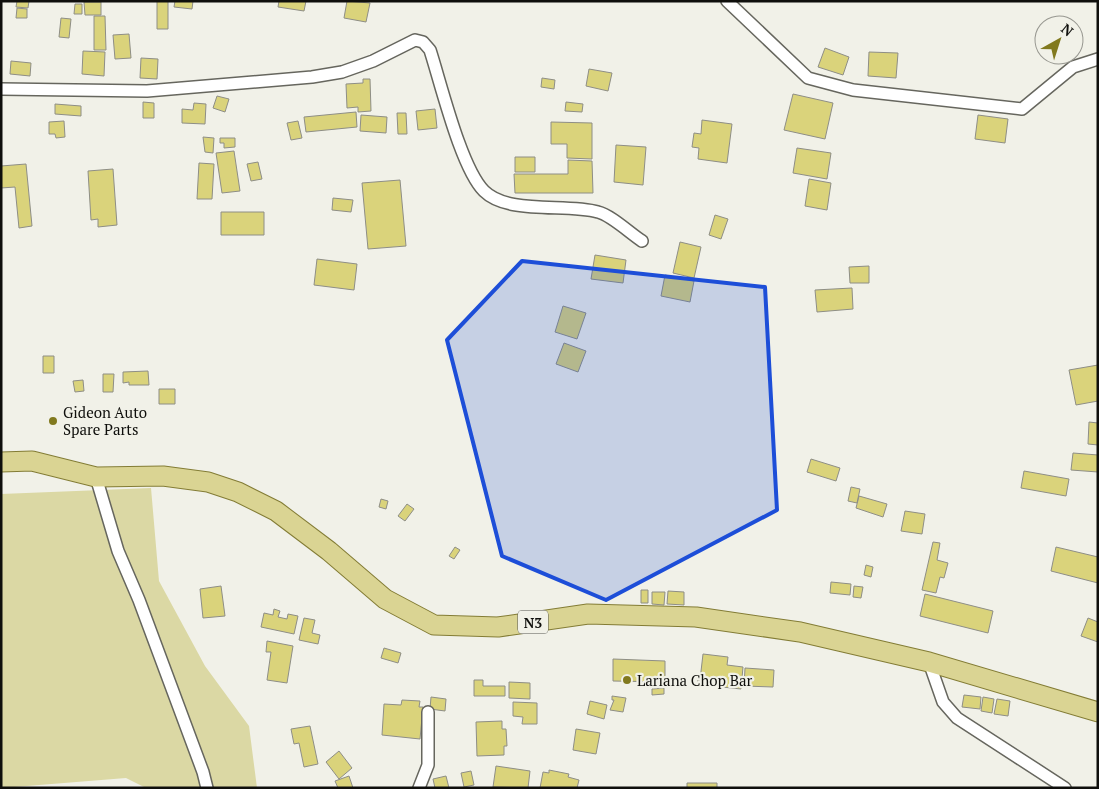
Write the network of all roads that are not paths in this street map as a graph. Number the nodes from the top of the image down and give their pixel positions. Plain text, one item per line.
1 (727, 1) edge
2 (1098, 59) edge
3 (1, 89) edge
4 (642, 241) dead end
5 (1, 462) edge
6 (96, 477) junction
7 (930, 662) junction
8 (428, 712) dead end
9 (1098, 712) edge
10 (207, 788) edge
11 (419, 788) edge
12 (1065, 788) edge

1 - 2 street
3 - 4 street
5 - 6 main road, N3
6 - 7 main road, N3
6 - 10 street
7 - 9 main road, N3
7 - 12 street
8 - 11 street

